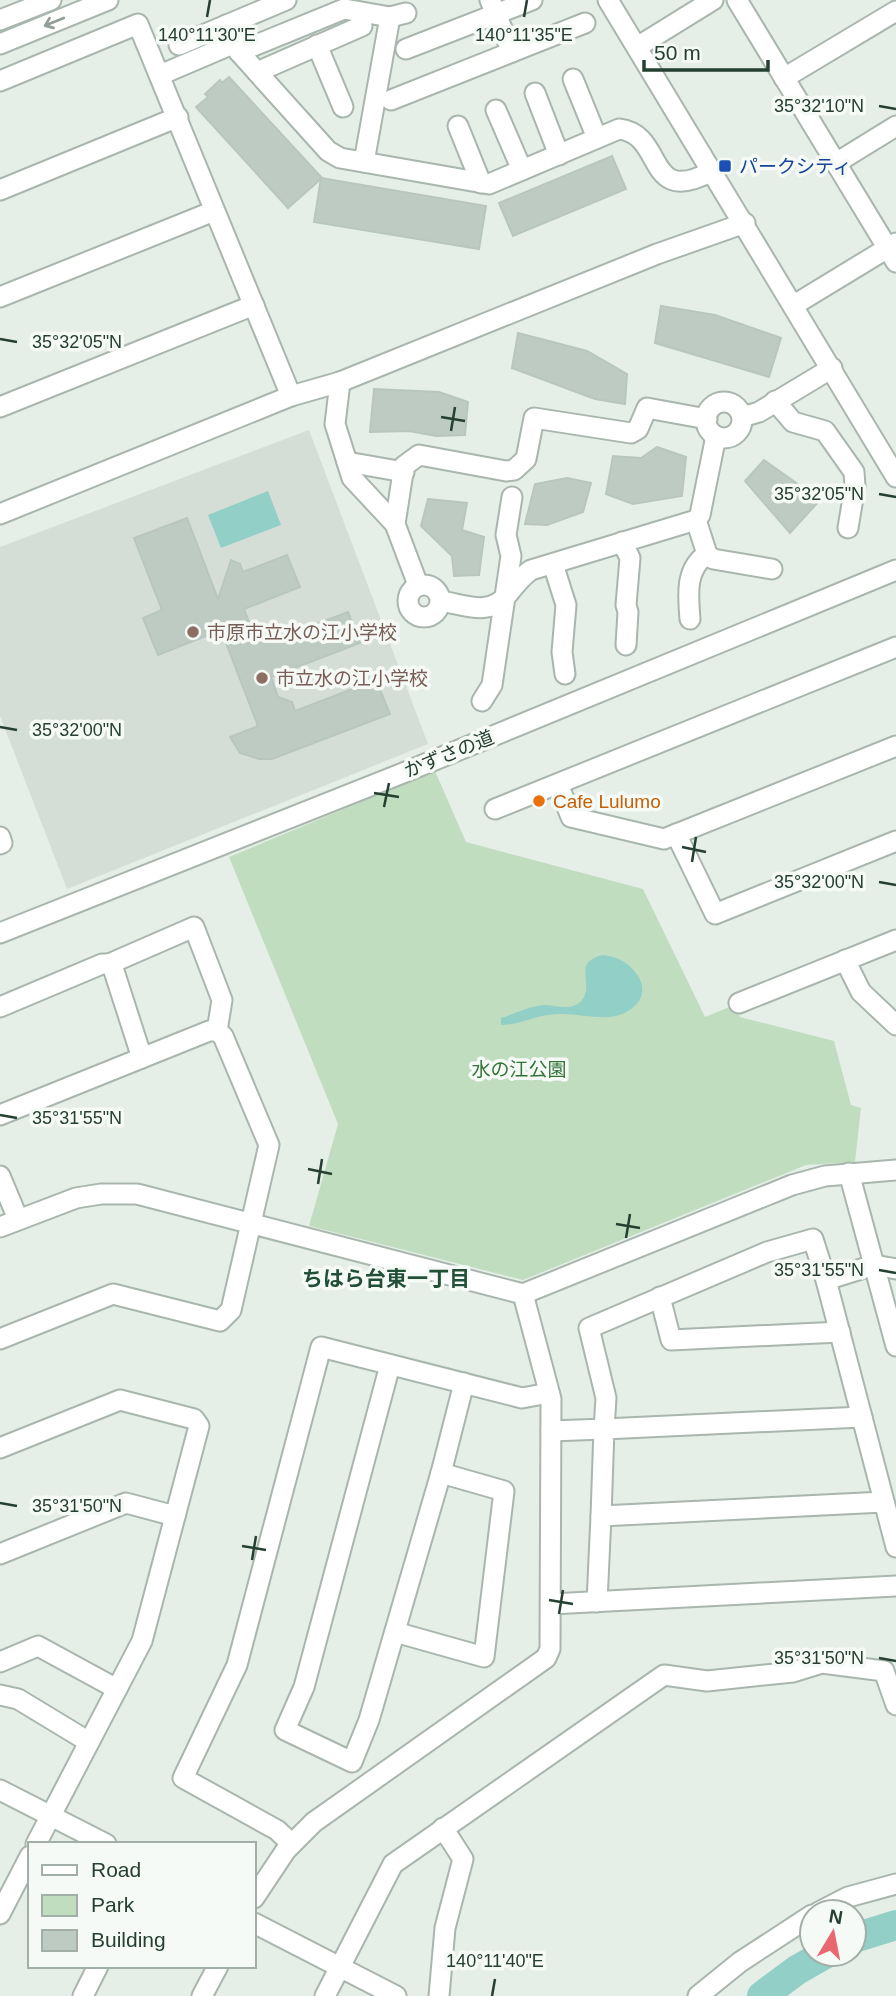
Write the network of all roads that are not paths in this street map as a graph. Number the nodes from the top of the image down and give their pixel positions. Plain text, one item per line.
1 (51, 0) edge
2 (108, 0) edge
3 (286, 0) edge
4 (532, 0) edge
5 (608, 0) edge
6 (713, 0) edge
7 (737, 0) edge
8 (493, 8) edge
9 (896, 11) edge
10 (0, 20) edge
11 (585, 23) dead end
12 (226, 24) junction
13 (362, 26) dead end
14 (0, 44) edge
15 (179, 45) dead end
16 (317, 45) junction
17 (637, 47) junction
18 (237, 48) junction
19 (406, 50) dead end
20 (512, 52) junction
21 (257, 72) junction
22 (160, 75) junction
23 (785, 78) junction
24 (573, 79) dead end
25 (0, 81) edge
26 (536, 93) dead end
27 (391, 100) dead end
28 (343, 107) dead end
29 (496, 110) dead end
30 (178, 117) junction
31 (458, 126) dead end
32 (896, 127) edge
33 (597, 138) junction
34 (559, 155) junction
35 (364, 162) junction
36 (836, 163) junction
37 (522, 170) junction
38 (712, 171) junction
39 (481, 183) junction
40 (0, 190) edge
41 (214, 211) junction
42 (745, 223) junction
43 (893, 251) edge
44 (0, 297) edge
45 (254, 305) junction
46 (794, 305) junction
47 (832, 368) junction
48 (340, 382) junction
49 (291, 396) junction
50 (775, 401) junction
51 (0, 407) edge
52 (743, 417) junction
53 (711, 428) junction
54 (346, 462) junction
55 (894, 469) edge
56 (404, 472) junction
57 (512, 497) dead end
58 (0, 514) edge
59 (696, 520) junction
60 (395, 524) junction
61 (848, 528) dead end
62 (622, 542) junction
63 (707, 554) junction
64 (553, 565) junction
65 (772, 569) dead end
66 (896, 570) edge
67 (418, 585) junction
68 (503, 600) junction
69 (441, 601) junction
70 (690, 619) dead end
71 (626, 645) dead end
72 (896, 647) edge
73 (565, 674) dead end
74 (482, 701) dead end
75 (896, 746) edge
76 (558, 784) junction
77 (495, 809) dead end
78 (676, 834) junction
79 (0, 837) edge
80 (896, 842) edge
81 (0, 844) edge
82 (0, 933) edge
83 (896, 940) edge
84 (845, 960) junction
85 (109, 964) junction
86 (739, 1003) dead end
87 (0, 1007) edge
88 (896, 1025) edge
89 (217, 1031) junction
90 (142, 1058) junction
91 (0, 1115) edge
92 (896, 1170) edge
93 (849, 1173) junction
94 (0, 1176) edge
95 (9, 1223) edge
96 (252, 1223) junction
97 (874, 1265) junction
98 (896, 1269) edge
99 (826, 1280) junction
100 (523, 1294) junction
101 (660, 1297) junction
102 (840, 1332) junction
103 (0, 1339) edge
104 (896, 1346) edge
105 (390, 1364) junction
106 (464, 1383) junction
107 (550, 1393) junction
108 (862, 1418) junction
109 (604, 1429) junction
110 (551, 1431) junction
111 (0, 1448) edge
112 (441, 1473) junction
113 (884, 1502) junction
114 (175, 1516) junction
115 (601, 1516) junction
116 (896, 1546) edge
117 (0, 1554) edge
118 (896, 1586) edge
119 (597, 1602) junction
120 (551, 1604) junction
121 (395, 1632) junction
122 (0, 1662) edge
123 (117, 1689) junction
124 (0, 1695) edge
125 (896, 1705) edge
126 (89, 1742) junction
127 (0, 1790) edge
128 (51, 1816) junction
129 (443, 1828) junction
130 (37, 1842) edge
131 (102, 1842) edge
132 (292, 1844) junction
133 (28, 1860) edge
134 (896, 1884) edge
135 (256, 1895) edge
136 (846, 1898) edge
137 (0, 1913) edge
138 (256, 1924) edge
139 (798, 1924) edge
140 (97, 1968) edge
141 (217, 1968) edge
142 (340, 1969) junction
143 (83, 1996) edge
144 (202, 1996) edge
145 (326, 1996) edge
146 (396, 1996) edge
147 (439, 1996) edge
148 (698, 1996) edge

1 - 10 street
2 -> 14 street
3 - 12 street
4 - 8 street
5 - 17 street
6 - 17 street
7 - 23 street
8 - 19 street
8 - 20 street
9 - 23 street
11 - 20 street
12 - 15 street
12 - 18 street
13 - 16 street
16 - 21 street
16 - 28 street
17 - 38 street
18 - 21 street
18 - 22 street
18 - 35 street
20 - 27 street
21 - 35 street
22 - 25 street
22 - 30 street
23 - 36 street
24 - 33 street
26 - 34 street
29 - 37 street
30 - 40 street
30 - 41 street
31 - 39 street
32 - 36 street
33 - 34 street
33 - 38 street
34 - 37 street
35 - 39 street
36 - 43 street
37 - 39 street
38 - 42 street
41 - 44 street
41 - 45 street
42 - 46 street
42 - 48 street
43 - 46 street
45 - 49 street
45 - 51 street
46 - 47 street
47 - 50 street
47 - 55 street
48 - 49 street
48 - 54 street
49 - 58 street
50 - 52 street
50 - 61 street
52 - 53 street
52 - 53 street
53 - 56 street
53 - 59 street
54 - 56 street
54 - 60 street
56 - 60 street
57 - 68 street
59 - 62 street
59 - 63 street
60 - 67 street
62 - 64 street
62 - 71 street
63 - 65 street
63 - 70 street
64 - 68 street
64 - 73 street
66 - 82 street, かずさの道
67 - 69 street
67 - 69 street
68 - 69 street
68 - 74 street
72 - 76 street
75 - 78 street
76 - 77 street
76 - 78 street
78 - 80 street
79 - 81 street
83 - 84 street
84 - 86 street
84 - 88 street
85 - 87 street
85 - 89 street
85 - 90 street
89 - 90 street
89 - 96 street
90 - 91 street
92 - 93 street
93 - 97 street
93 - 100 street
94 - 95 street
95 - 96 street
96 - 100 street
96 - 103 street
97 - 98 street
97 - 99 street
97 - 104 street
99 - 101 street
99 - 102 street
100 - 107 street
101 - 102 street
101 - 109 street
102 - 108 street
105 - 106 street
105 - 121 street
105 - 132 street
106 - 107 street
106 - 112 street
107 - 110 street
108 - 109 street
108 - 113 street
109 - 110 street
109 - 115 street
110 - 120 street
111 - 114 street
112 - 121 street
112 - 121 street
113 - 115 street
113 - 116 street
114 - 117 street
114 - 123 street
115 - 119 street
118 - 119 street
119 - 120 street
120 - 132 street
122 - 123 street
123 - 126 street
124 - 126 street
125 - 129 street
126 - 128 street
127 - 128 street
128 - 130 street
128 - 131 street
129 - 142 street
129 - 147 street
132 - 135 street
133 - 137 street
134 - 136 street
138 - 142 street
139 - 148 street
140 - 143 street
141 - 144 street
142 - 145 street
142 - 146 street

